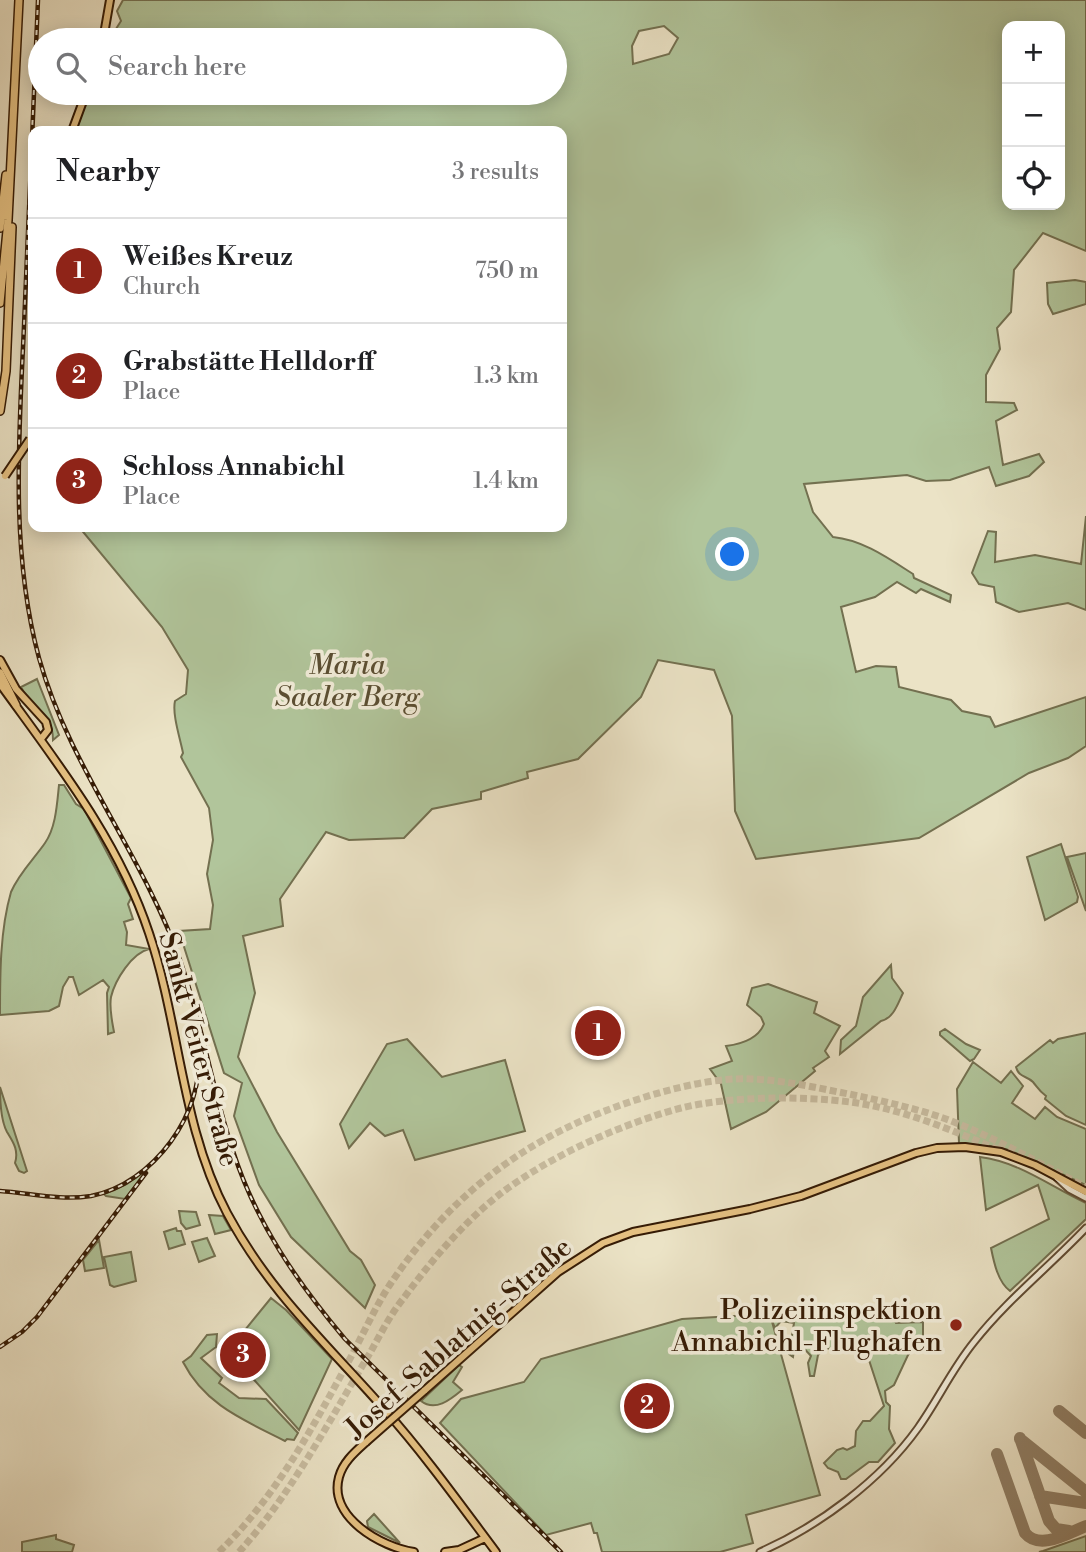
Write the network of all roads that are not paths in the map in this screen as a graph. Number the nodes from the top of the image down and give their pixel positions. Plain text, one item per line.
1 (19, 0) edge
2 (110, 0) edge
3 (105, 28) edge
4 (82, 105) edge
5 (74, 126) edge
6 (12, 148) junction
7 (8, 220) junction
8 (0, 228) edge
9 (0, 303) edge
10 (0, 411) edge
11 (28, 443) edge
12 (0, 484) edge
13 (0, 660) edge
14 (0, 673) edge
15 (0, 684) edge
16 (16, 705) junction
17 (41, 739) junction
18 (1055, 1175) junction
19 (1086, 1192) edge
20 (1086, 1198) edge
21 (1085, 1229) edge
22 (485, 1538) junction
23 (414, 1552) edge
24 (445, 1552) edge
25 (496, 1552) edge
26 (760, 1552) edge

1 - 6 highway
2 - 3 main road
4 - 5 main road
6 - 7 highway
6 - 8 highway
7 - 9 highway
7 - 10 highway
11 - 12 main road, bridge
13 - 17 main road
14 - 16 highway
15 - 16 main road, Sankt Veiter Straße
16 - 17 main road, Sankt Veiter Straße
17 - 22 main road, Sankt Veiter Straße
18 - 19 main road, Josef-Sablatnig-Straße
18 - 20 street
18 - 23 main road, Josef-Sablatnig-Straße, bridge
21 - 26 street
22 - 24 main road
22 - 25 main road, Sankt Veiter Straße

